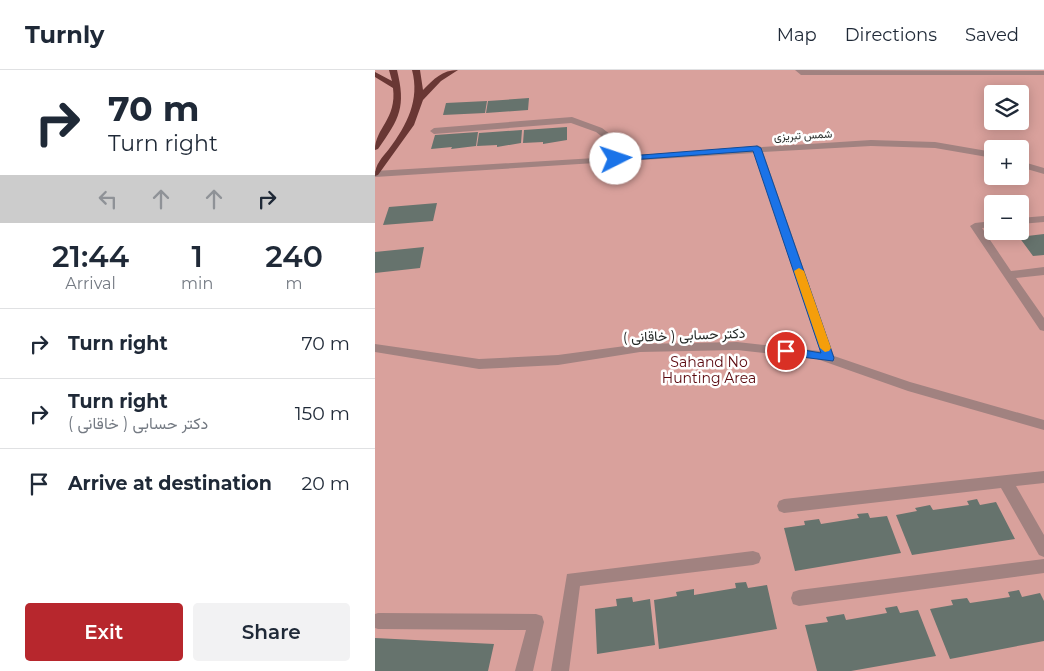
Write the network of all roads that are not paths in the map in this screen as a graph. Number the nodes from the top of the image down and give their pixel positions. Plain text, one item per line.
1 (393, 70) edge
2 (416, 70) edge
3 (454, 70) edge
4 (799, 70) edge
5 (968, 72) edge
6 (1044, 73) edge
7 (375, 74) edge
8 (398, 88) junction
9 (420, 98) junction
10 (434, 131) dead end
11 (375, 147) edge
12 (757, 148) junction
13 (984, 154) edge
14 (616, 159) junction
15 (1029, 167) edge
16 (1044, 171) edge
17 (375, 173) edge
18 (1044, 219) edge
19 (1029, 221) edge
20 (984, 225) edge
21 (984, 239) edge
22 (985, 240) edge
23 (1044, 271) edge
24 (1009, 275) junction
25 (1044, 327) edge
26 (375, 348) edge
27 (829, 358) junction
28 (1044, 425) edge
29 (1044, 477) edge
30 (1005, 481) junction
31 (784, 506) dead end
32 (1044, 550) edge
33 (753, 558) dead end
34 (1044, 566) edge
35 (799, 598) dead end
36 (378, 621) dead end
37 (524, 671) edge
38 (560, 671) edge

1 - 8 main road
2 - 9 main road
3 - 9 main road
4 - 5 street
5 - 6 street
7 - 8 main road
8 - 11 main road
9 - 17 main road
10 - 14 street
12 - 13 street, شمس تبریزی
12 - 14 street, شمس تبریزی
12 - 27 street
14 - 17 street, شمس تبریزی
15 - 16 street
18 - 19 street
20 - 21 street
22 - 24 street
23 - 24 street
24 - 25 street
26 - 27 street, دکتر حسابی ( خاقانی )
27 - 28 street, دکتر حسابی ( خاقانی )
29 - 30 street
30 - 31 street
30 - 32 street
33 - 38 street
34 - 35 street
36 - 37 street

